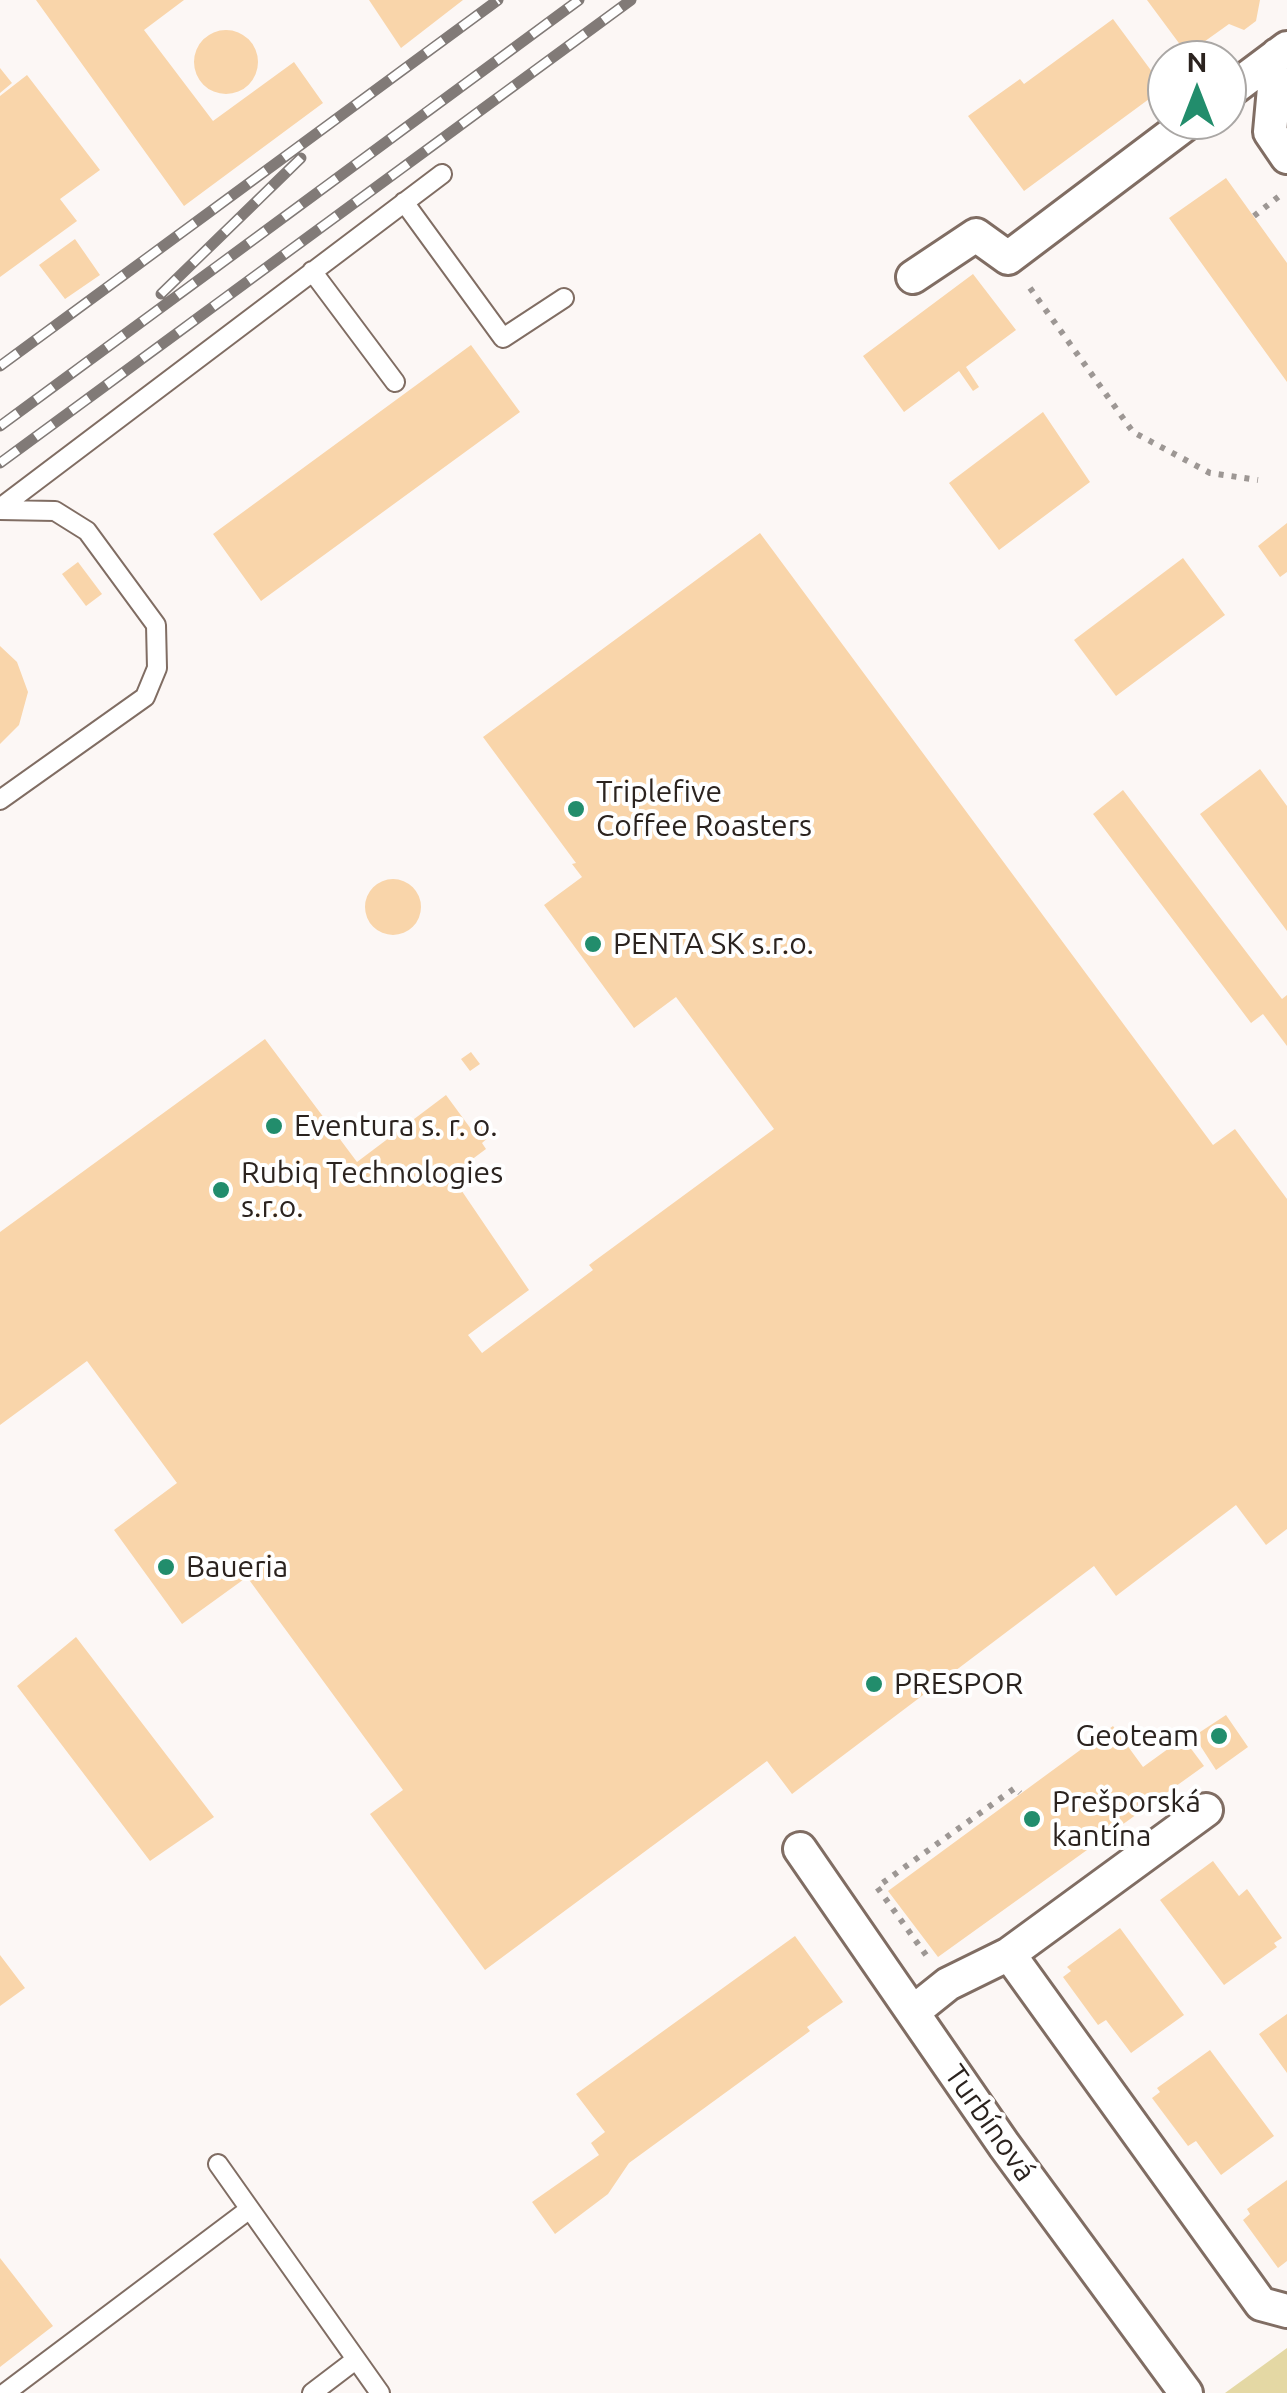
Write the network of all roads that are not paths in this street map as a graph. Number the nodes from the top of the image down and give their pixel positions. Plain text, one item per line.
1 (1282, 52) edge
2 (1247, 78) edge
3 (1164, 140) edge
4 (1287, 157) edge
5 (442, 174) dead end
6 (404, 202) junction
7 (312, 271) junction
8 (913, 277) dead end
9 (564, 298) dead end
10 (394, 382) dead end
11 (0, 509) edge
12 (0, 800) edge
13 (1206, 1810) dead end
14 (800, 1850) dead end
15 (1009, 1954) junction
16 (913, 2012) junction
17 (218, 2164) dead end
18 (246, 2211) junction
19 (1287, 2311) edge
20 (354, 2361) junction
21 (5, 2393) edge
22 (312, 2393) edge
23 (380, 2393) edge
24 (1186, 2393) edge

1 - 2 street
1 - 4 street
3 - 8 street
5 - 6 lane
6 - 7 lane
6 - 9 lane
7 - 10 lane
7 - 11 lane
11 - 12 lane
13 - 15 street
14 - 16 street, Turbínová
15 - 16 street
15 - 19 street
16 - 24 street, Turbínová
17 - 18 lane
18 - 20 lane
18 - 21 lane
20 - 22 lane
20 - 23 lane

